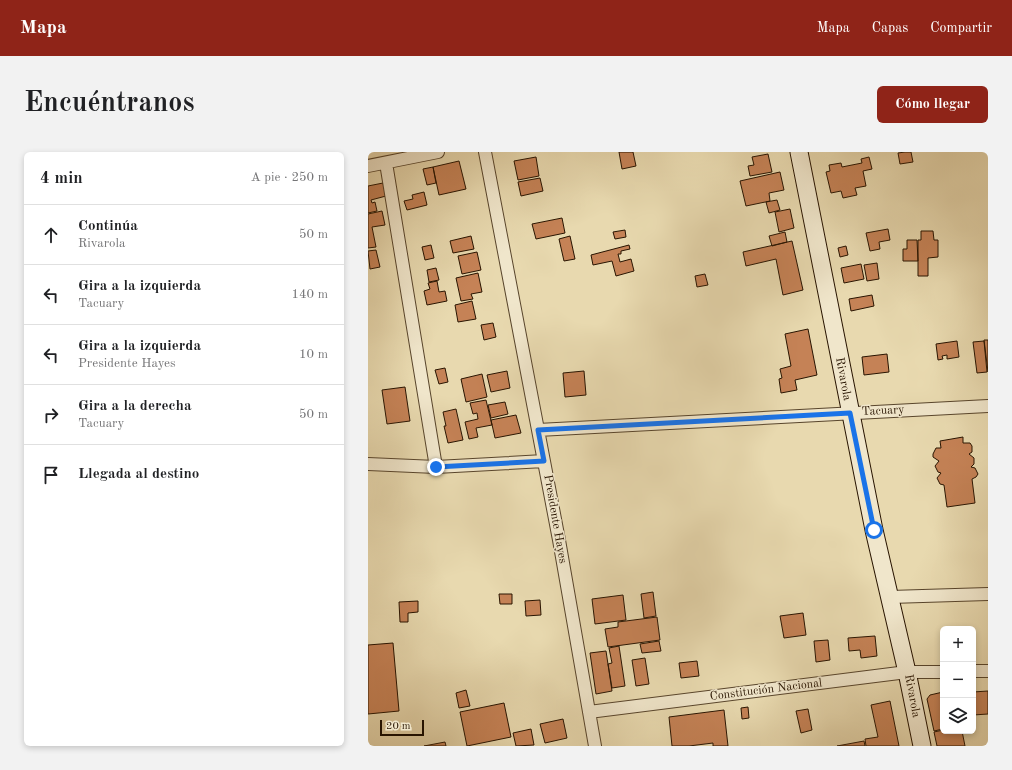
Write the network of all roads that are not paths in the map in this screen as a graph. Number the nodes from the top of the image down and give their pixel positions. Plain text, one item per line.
1 (438, 152) edge
2 (485, 152) edge
3 (798, 152) edge
4 (386, 163) junction
5 (368, 166) edge
6 (988, 406) edge
7 (850, 413) junction
8 (538, 430) junction
9 (544, 461) junction
10 (368, 464) edge
11 (436, 467) junction
12 (988, 594) edge
13 (890, 597) junction
14 (976, 671) edge
15 (988, 671) edge
16 (908, 672) junction
17 (940, 672) edge
18 (589, 712) junction
19 (594, 746) edge
20 (922, 746) edge

1 - 4 street
2 - 8 street, Presidente Hayes
3 - 7 street, Rivarola
4 - 5 street
4 - 11 street
6 - 7 street, Tacuary
7 - 8 street, Tacuary
7 - 13 street, Rivarola
8 - 9 street, Presidente Hayes
9 - 11 street
9 - 18 street, Presidente Hayes
10 - 11 street
12 - 13 street
13 - 16 street, Rivarola
14 - 15 street
16 - 17 street, Constitución Nacional
16 - 18 street, Constitución Nacional
16 - 20 street, Rivarola
18 - 19 street, Presidente Hayes

